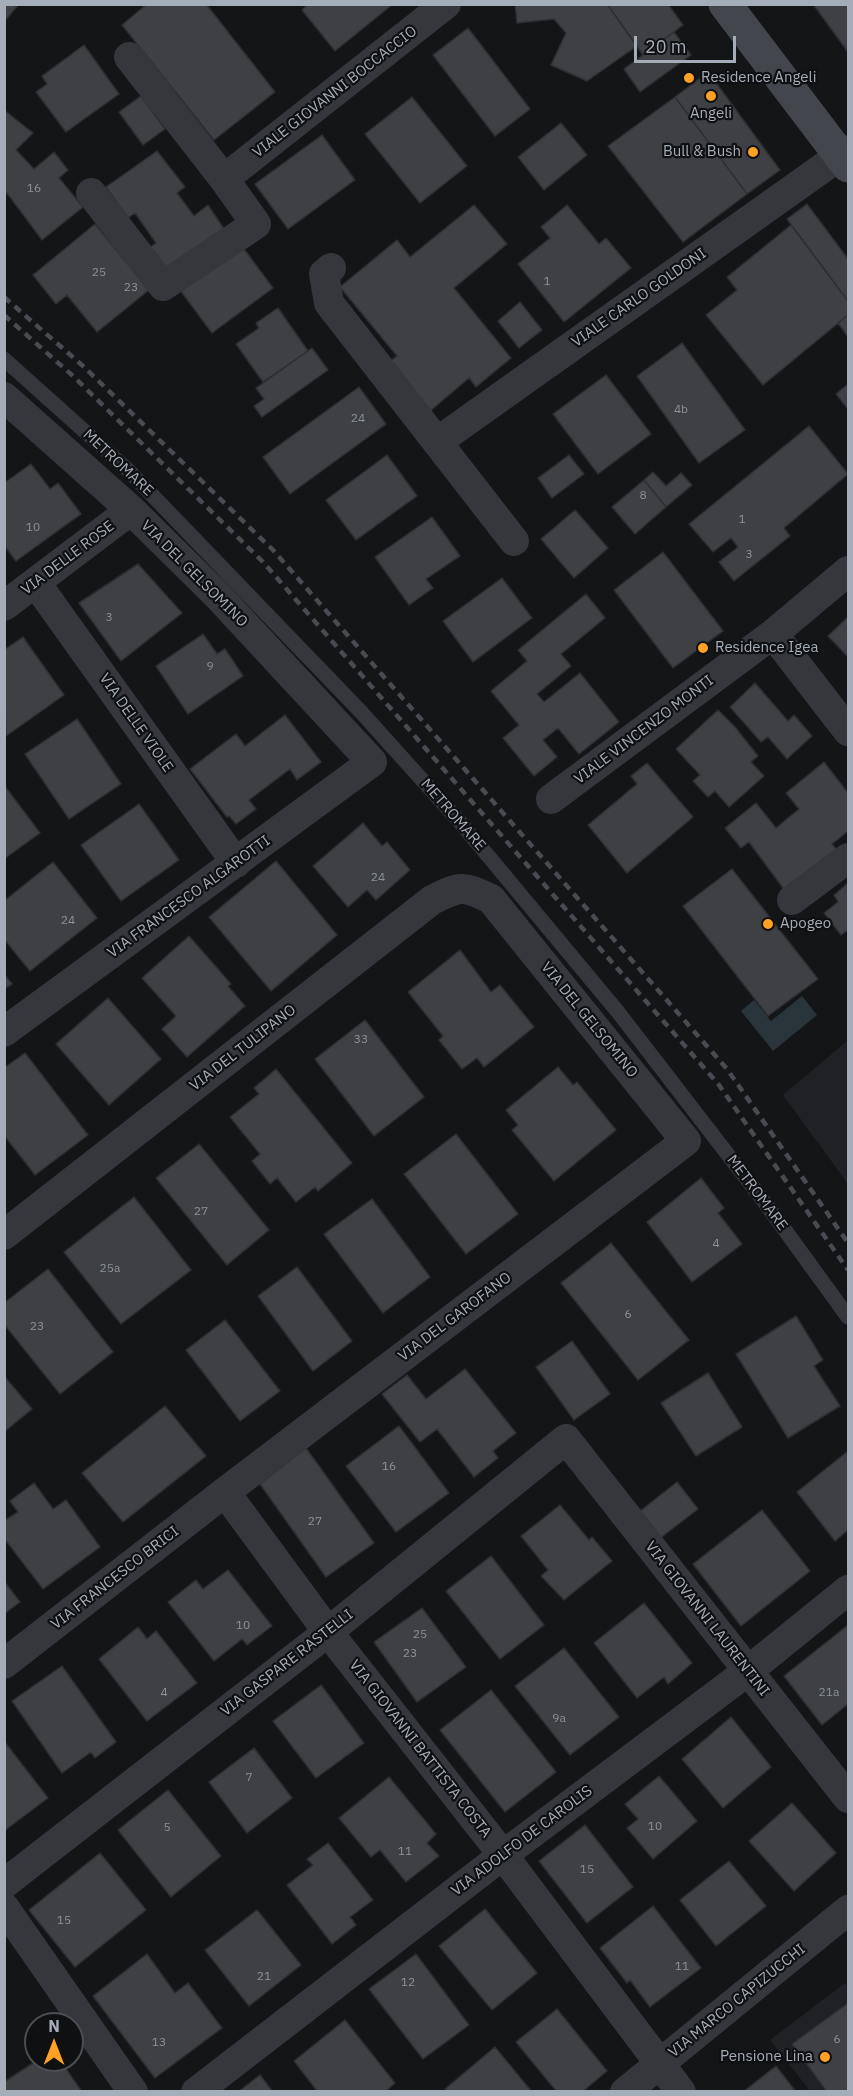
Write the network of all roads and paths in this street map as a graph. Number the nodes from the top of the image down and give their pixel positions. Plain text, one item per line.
1 (446, 4) edge
2 (725, 4) edge
3 (129, 57) dead end
4 (846, 157) edge
5 (224, 179) junction
6 (91, 192) dead end
7 (331, 267) dead end
8 (4, 359) edge
9 (4, 397) edge
10 (437, 442) junction
11 (131, 510) junction
12 (514, 541) dead end
13 (849, 571) edge
14 (36, 583) junction
15 (4, 606) edge
16 (773, 634) junction
17 (849, 731) edge
18 (372, 762) joint
19 (551, 799) dead end
20 (849, 858) edge
21 (236, 863) junction
22 (491, 899) joint
23 (792, 900) dead end
24 (4, 1032) edge
25 (686, 1141) joint
26 (4, 1235) edge
27 (849, 1317) edge
28 (566, 1439) joint
29 (225, 1492) junction
30 (849, 1590) edge
31 (328, 1632) junction
32 (4, 1664) edge
33 (748, 1671) junction
34 (849, 1798) edge
35 (503, 1855) junction
36 (4, 1884) edge
37 (4, 1907) edge
38 (849, 1910) edge
39 (660, 2064) junction
40 (133, 2091) edge
41 (196, 2091) edge
42 (625, 2091) edge
43 (681, 2091) edge

1 - 5 street, VIALE GIOVANNI BOCCACCIO
2 - 4 street
3 - 5 street
4 - 10 street, VIALE CARLO GOLDONI
5 - 6 street
7 - 10 street
8 - 27 lane, METROMARE
9 - 11 street, VIA DEL GELSOMINO
10 - 12 street
11 - 14 street, VIA DELLE ROSE
11 - 18 street, VIA DEL GELSOMINO
13 - 16 street, VIALE VINCENZO MONTI
14 - 15 street, VIA DELLE ROSE
14 - 21 street, VIA DELLE VIOLE
16 - 17 street
16 - 19 street, VIALE VINCENZO MONTI
18 - 21 street, VIA FRANCESCO ALGAROTTI
20 - 23 street
21 - 24 street, VIA FRANCESCO ALGAROTTI
22 - 25 street, VIA DEL GELSOMINO
22 - 26 street, VIA DEL TULIPANO
25 - 29 street, VIA DEL GAROFANO
28 - 31 street, VIA GASPARE RASTELLI
28 - 33 street, VIA GIOVANNI LAURENTINI
29 - 31 street, VIA GIOVANNI BATTISTA COSTA
29 - 32 street, VIA FRANCESCO BRICI
30 - 33 street, VIA ADOLFO DE CAROLIS
31 - 35 street, VIA GIOVANNI BATTISTA COSTA
31 - 36 street, VIA GASPARE RASTELLI
33 - 34 street, VIA GIOVANNI LAURENTINI
33 - 35 street, VIA ADOLFO DE CAROLIS
35 - 39 street, VIA GIOVANNI BATTISTA COSTA
35 - 41 street, VIA ADOLFO DE CAROLIS
37 - 40 street
38 - 39 street, VIA MARCO CAPIZUCCHI
39 - 42 street, VIA MARCO CAPIZUCCHI
39 - 43 street, VIA GIOVANNI BATTISTA COSTA

